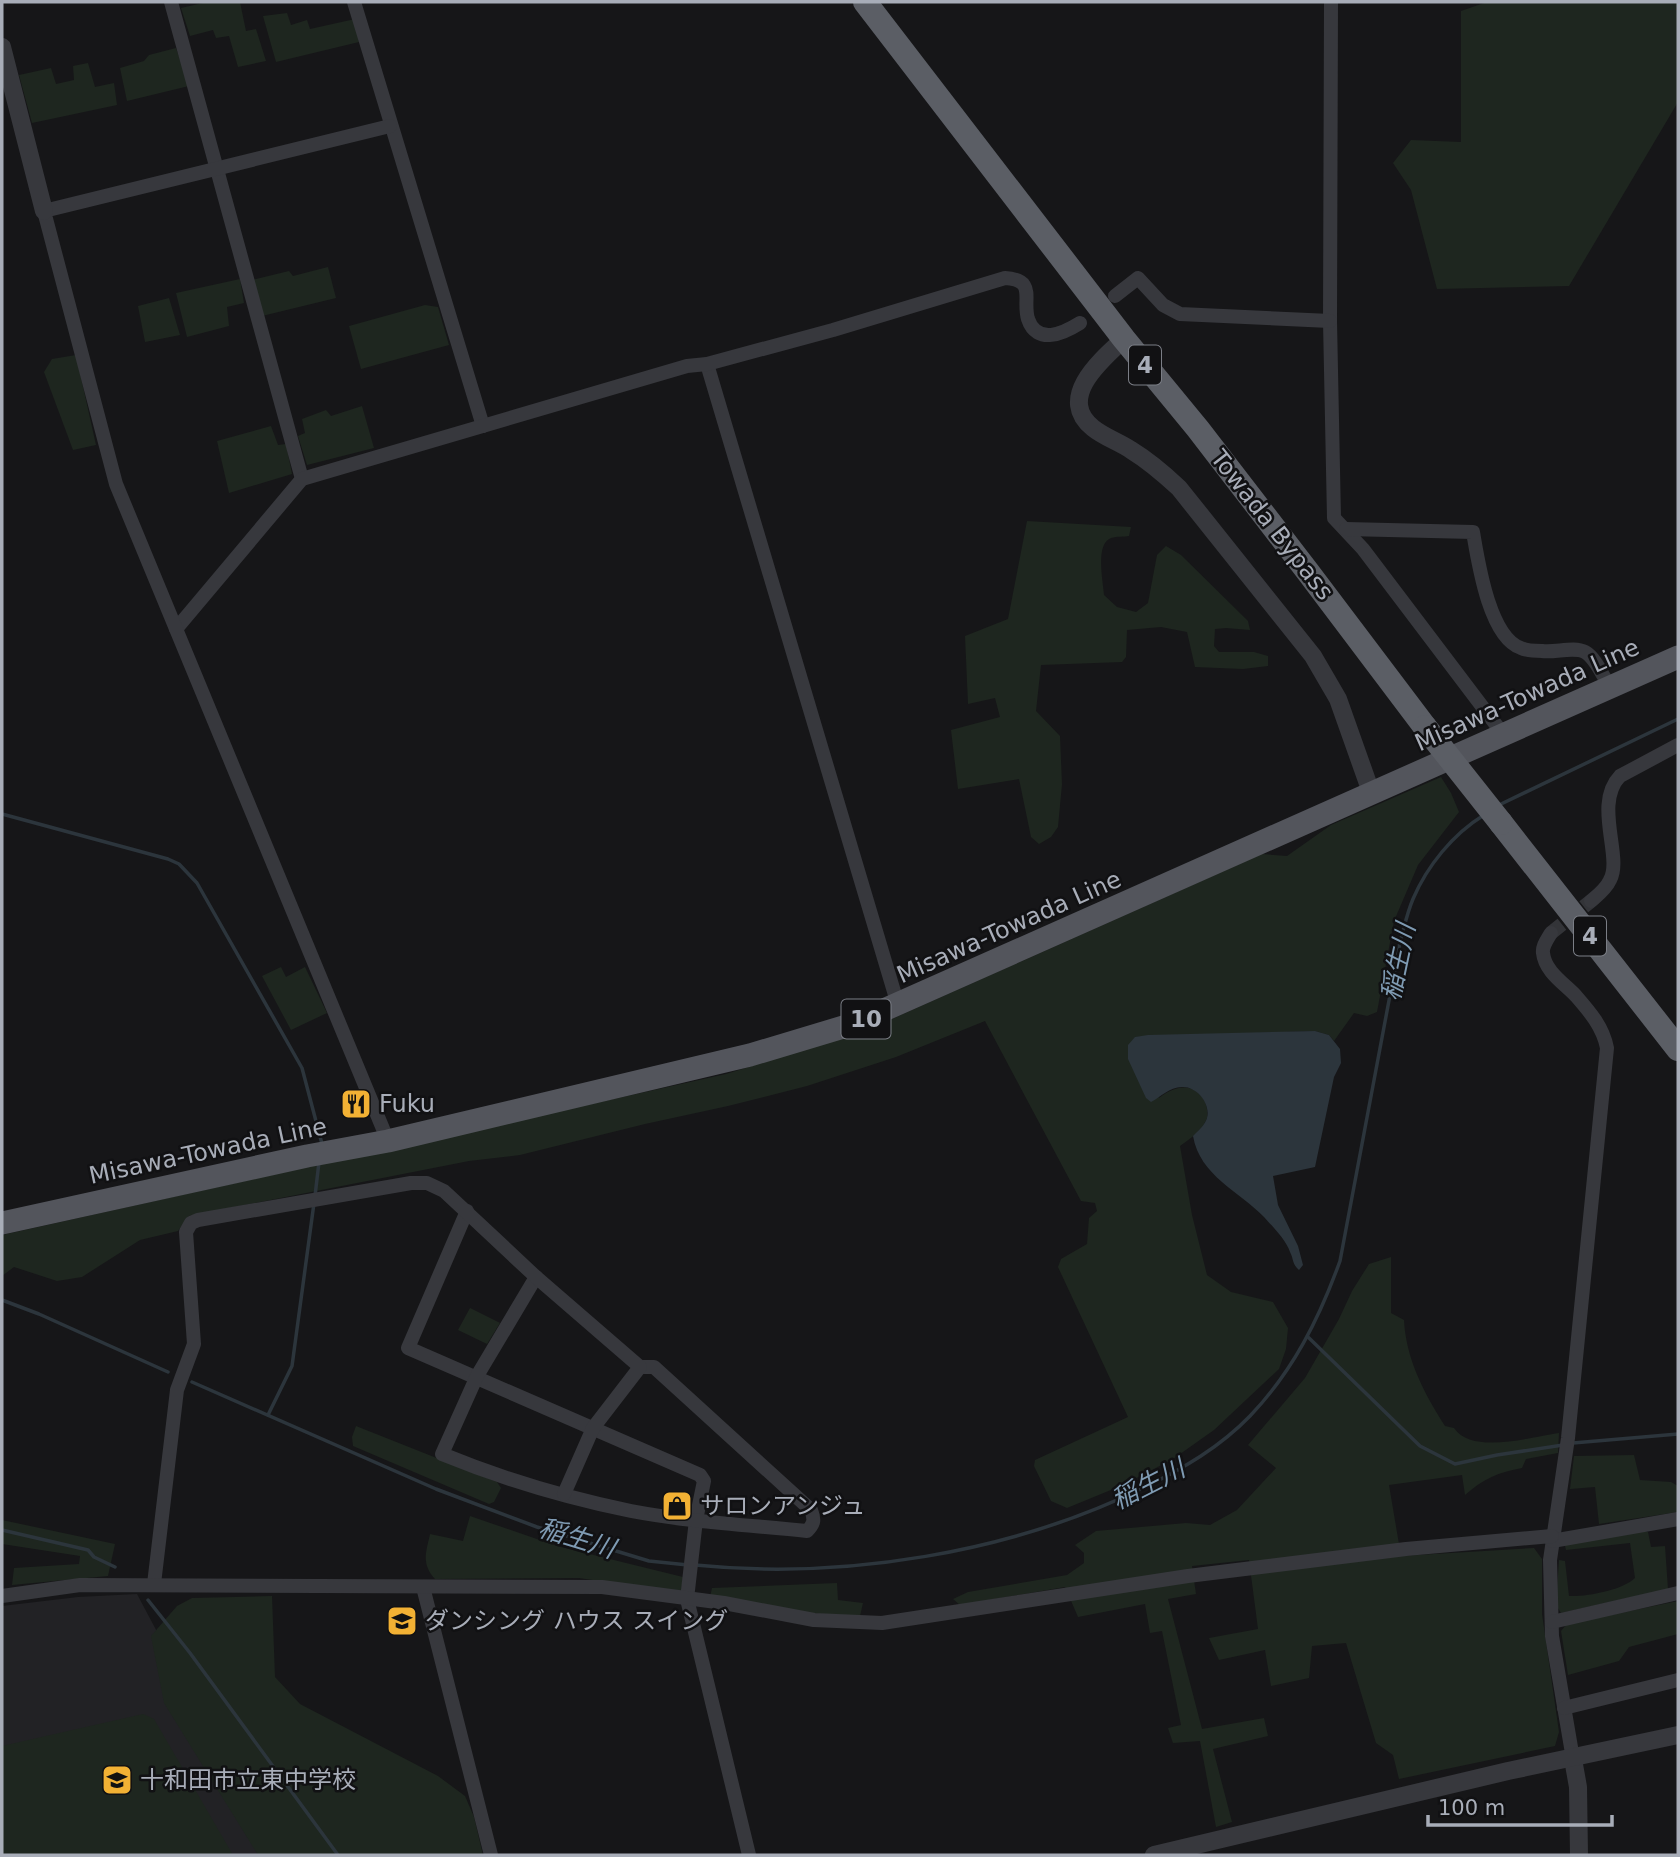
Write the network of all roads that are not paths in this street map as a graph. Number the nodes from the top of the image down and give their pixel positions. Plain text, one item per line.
1 (171, 2) edge
2 (354, 2) edge
3 (865, 2) edge
4 (1331, 2) edge
5 (2, 47) edge
6 (390, 126) junction
7 (218, 169) junction
8 (44, 211) junction
9 (1115, 296) dead end
10 (1331, 321) junction
11 (1080, 323) dead end
12 (1124, 339) junction
13 (707, 364) junction
14 (483, 426) junction
15 (302, 479) junction
16 (1346, 529) junction
17 (176, 629) junction
18 (1678, 657) edge
19 (1610, 687) junction
20 (1503, 734) junction
21 (1678, 745) edge
22 (1371, 792) junction
23 (1591, 901) tunnel mouth
24 (1551, 933) tunnel mouth
25 (898, 1005) junction
26 (1678, 1049) edge
27 (388, 1141) junction
28 (467, 1211) junction
29 (2, 1223) edge
30 (536, 1277) junction
31 (640, 1367) junction
32 (477, 1376) junction
33 (593, 1428) junction
34 (564, 1494) junction
35 (1678, 1519) edge
36 (696, 1520) junction
37 (1552, 1538) junction
38 (154, 1584) junction
39 (423, 1587) junction
40 (1678, 1593) edge
41 (2, 1595) edge
42 (687, 1599) junction
43 (1552, 1622) junction
44 (1678, 1680) edge
45 (1564, 1708) junction
46 (1678, 1735) edge
47 (1573, 1759) junction
48 (491, 1855) edge
49 (749, 1855) edge
50 (1154, 1855) edge
51 (1579, 1855) edge

1 - 7 street
2 - 6 street
3 - 12 highway, Towada Bypass / 4
4 - 10 street
5 - 8 street
6 - 7 street
6 - 14 street
7 - 8 street
7 - 15 street
8 - 17 street
9 - 10 street
10 - 16 street
11 - 13 street
12 - 22 street
12 - 26 highway, Towada Bypass / 4, bridge
13 - 14 street
13 - 25 street
14 - 15 street
15 - 17 street
16 - 19 street
16 - 20 street
17 - 27 street
18 - 19 main road, Misawa-Towada Line / 10
19 - 20 main road, Misawa-Towada Line / 10
20 - 22 main road, Misawa-Towada Line / 10
21 - 23 street
22 - 25 main road, Misawa-Towada Line / 10
24 - 37 street
25 - 27 main road, Misawa-Towada Line / 10
27 - 29 main road, Misawa-Towada Line / 10
28 - 30 street
28 - 32 street
28 - 38 street
30 - 31 street
30 - 32 street
31 - 33 street
31 - 36 street
32 - 33 street
32 - 34 street
33 - 34 street
33 - 36 street
34 - 36 street
35 - 37 street
36 - 42 street
37 - 42 street
37 - 43 street
38 - 39 street
38 - 41 street
39 - 42 street
39 - 48 street
40 - 43 street
42 - 49 street
43 - 45 street
44 - 45 street
45 - 47 street
46 - 47 street
47 - 50 street
47 - 51 street

